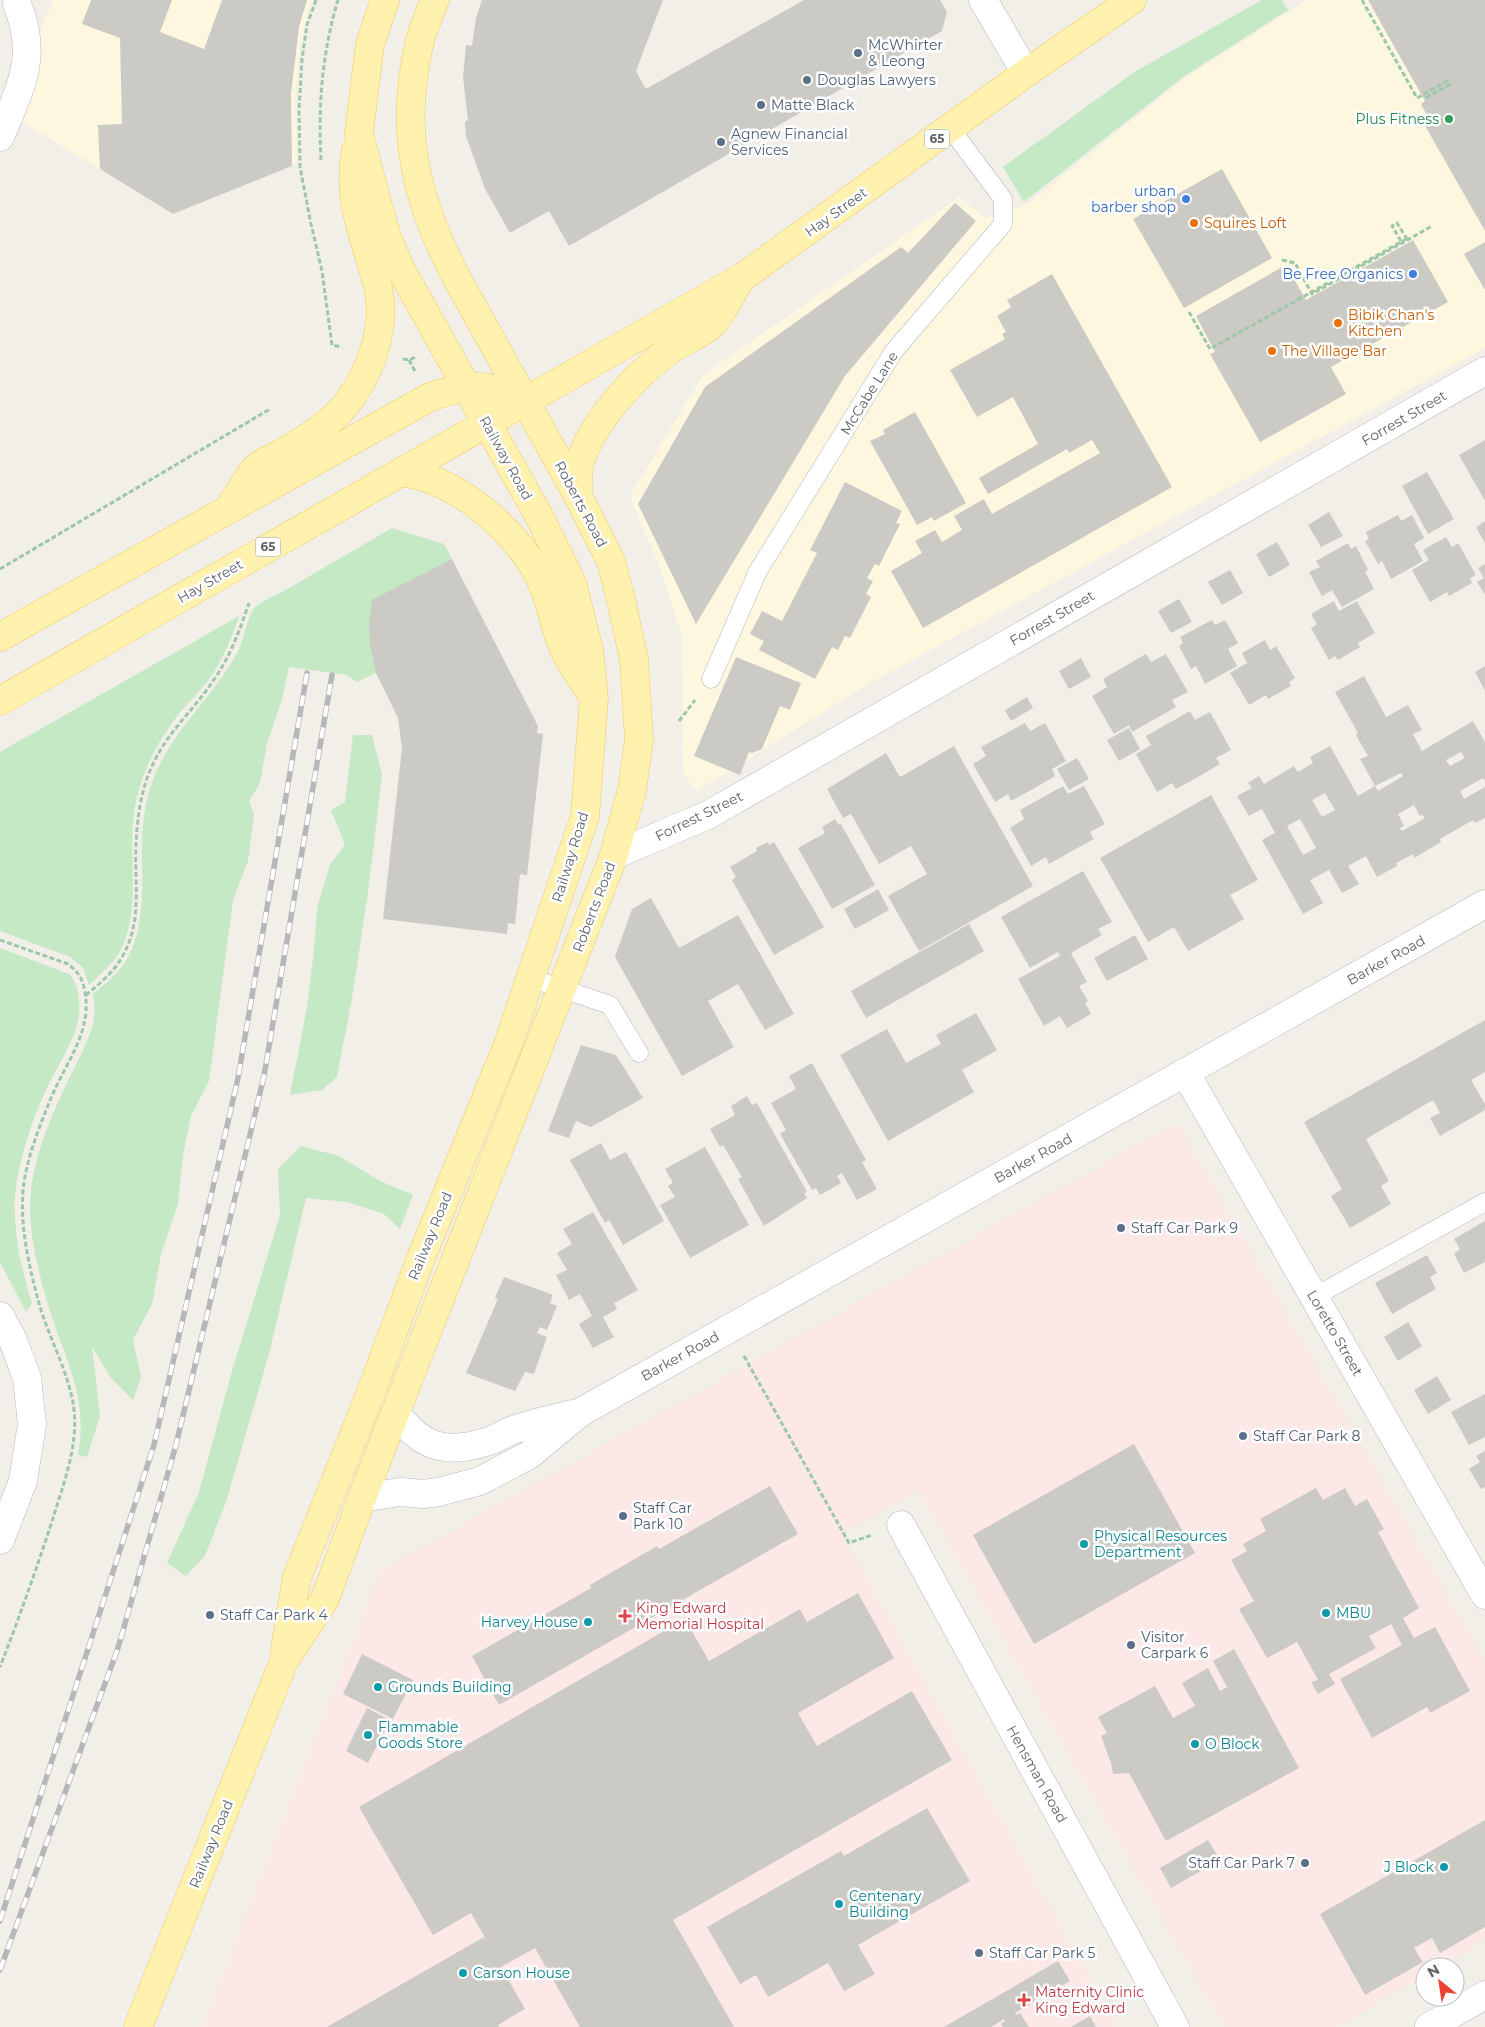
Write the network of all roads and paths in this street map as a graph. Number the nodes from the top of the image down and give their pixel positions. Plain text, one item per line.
1 (316, 0) edge
2 (385, 0) edge
3 (435, 0) edge
4 (983, 0) edge
5 (1132, 0) edge
6 (1362, 0) edge
7 (15, 3) edge
8 (1026, 73) junction
9 (1428, 100) dead end
10 (951, 129) junction
11 (359, 133) junction
12 (0, 137) edge
13 (1432, 226) dead end
14 (1407, 239) junction
15 (1401, 241) junction
16 (1282, 260) dead end
17 (743, 277) junction
18 (1189, 312) dead end
19 (332, 345) dead end
20 (1485, 371) edge
21 (466, 386) junction
22 (526, 401) junction
23 (270, 409) dead end
24 (487, 423) junction
25 (402, 472) junction
26 (578, 496) junction
27 (228, 508) junction
28 (0, 569) edge
29 (249, 603) dead end
30 (0, 637) edge
31 (711, 680) dead end
32 (594, 698) junction
33 (0, 701) edge
34 (614, 855) junction
35 (1485, 904) edge
36 (0, 940) edge
37 (530, 978) junction
38 (563, 988) junction
39 (86, 996) junction
40 (547, 1026) joint
41 (639, 1053) dead end
42 (1185, 1072) junction
43 (1485, 1202) edge
44 (1314, 1297) junction
45 (0, 1316) edge
46 (728, 1329) junction
47 (581, 1412) junction
48 (396, 1413) junction
49 (362, 1498) junction
50 (901, 1525) joint
51 (0, 1540) edge
52 (1485, 1595) edge
53 (284, 1660) junction
54 (0, 1667) edge
55 (1485, 1995) edge
56 (1175, 2026) edge
57 (138, 2027) edge
58 (1429, 2027) edge

1 - 19 path
2 - 11 main road, Railway Road
3 - 22 main road, Roberts Road
4 - 8 street
5 - 8 main road, Hay Street / 65
6 - 9 path
7 - 12 street
8 - 10 main road, Hay Street / 65
10 - 17 main road, Hay Street / 65
10 - 31 lane, McCabe Lane
11 - 21 main road, Railway Road
11 - 27 main road
13 - 14 path
14 - 15 path
14 - 15 path
14 - 16 path
15 - 18 path
17 - 22 main road, Hay Street / 65
17 - 26 main road
20 - 34 street, Forrest Street
21 - 22 main road
21 - 24 main road, Railway Road
21 - 27 main road
22 - 24 main road, Hay Street / 65
22 - 26 main road, Roberts Road
23 - 28 path
24 - 25 main road, Hay Street / 65
24 - 32 main road, Railway Road
25 - 32 main road
25 - 33 main road, Hay Street / 65
26 - 34 main road, Roberts Road
27 - 30 main road
29 - 39 path
32 - 37 main road, Railway Road
34 - 38 main road, Roberts Road
35 - 42 street, Barker Road
36 - 39 path
37 - 38 lane
37 - 53 main road, Railway Road
38 - 40 main road, Roberts Road
38 - 41 lane
39 - 54 path
40 - 48 main road, Railway Road
42 - 44 street, Loretto Street
42 - 46 street, Barker Road
43 - 44 lane
44 - 52 street, Loretto Street
45 - 51 street
46 - 47 street, Barker Road
46 - 50 path
47 - 48 street, Barker Road
47 - 49 street, Barker Road
48 - 49 main road, Railway Road
49 - 53 main road, Railway Road
50 - 56 street, Hensman Road
53 - 57 main road, Railway Road
55 - 58 street

